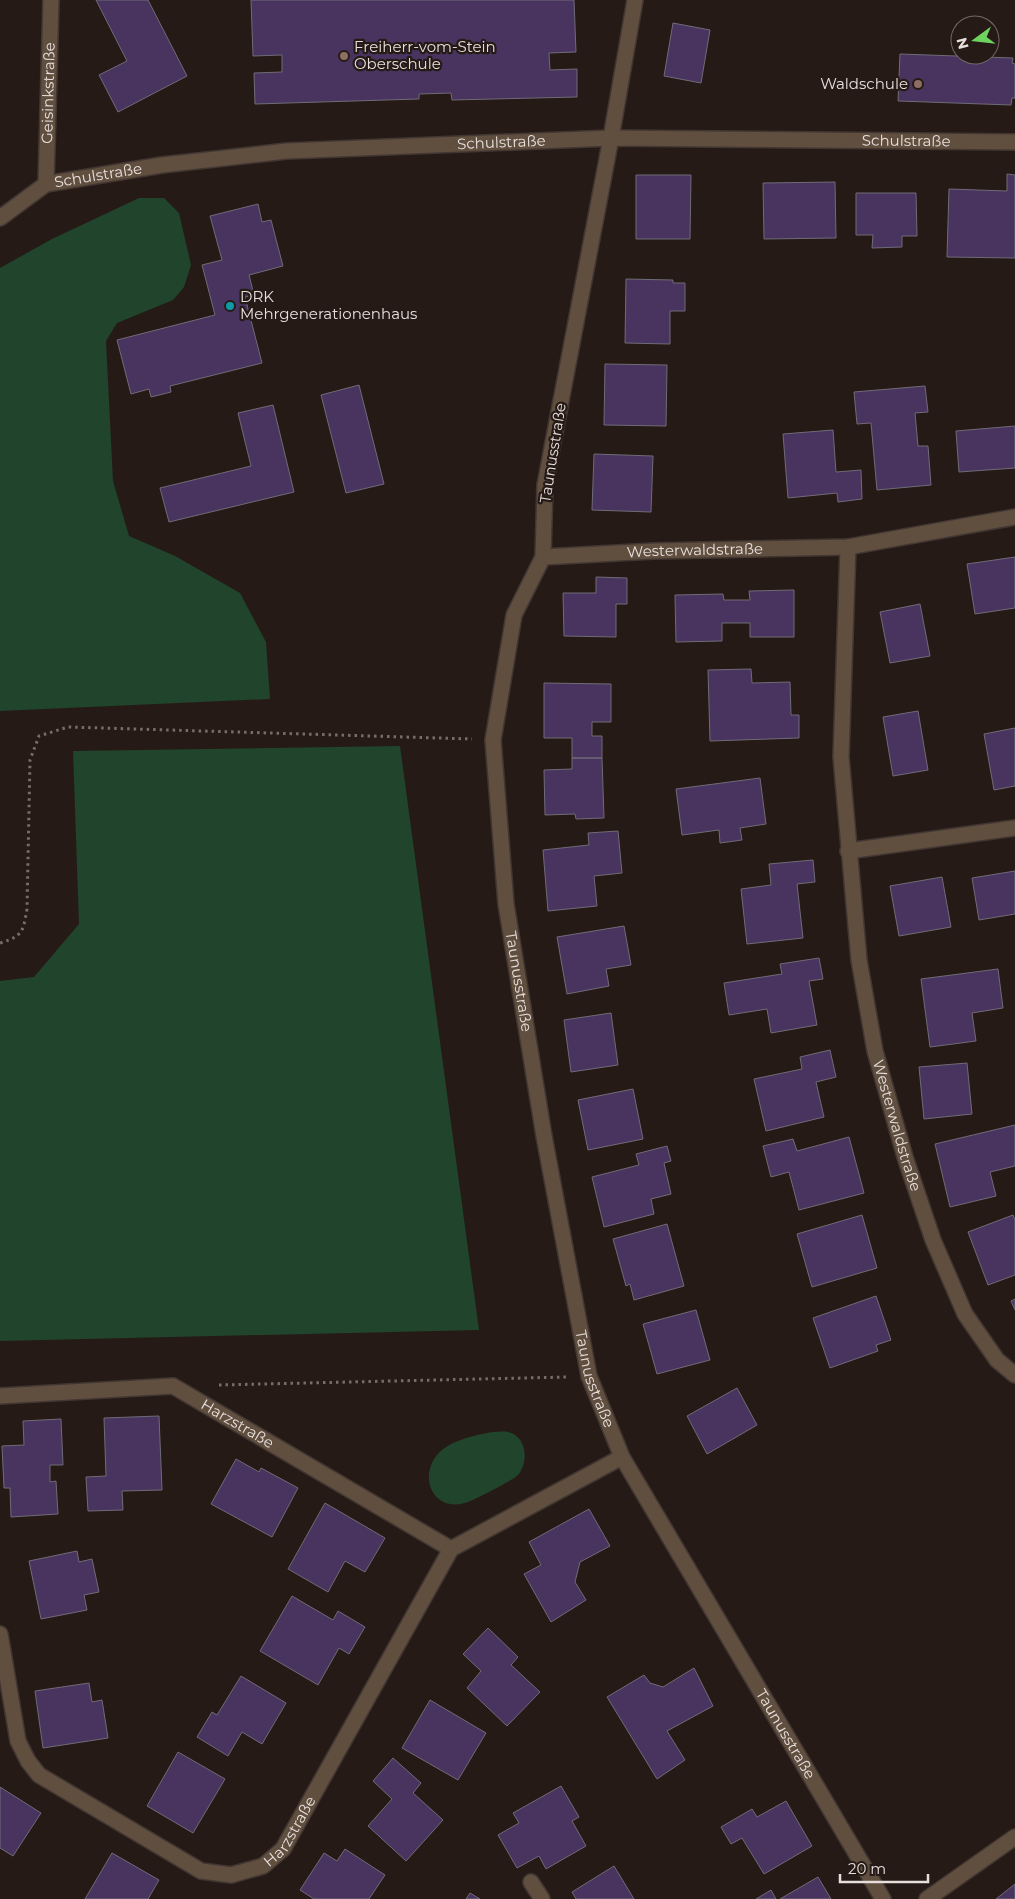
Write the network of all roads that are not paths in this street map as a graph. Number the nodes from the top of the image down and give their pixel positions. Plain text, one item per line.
1 (51, 0) edge
2 (635, 0) edge
3 (611, 138) junction
4 (1015, 142) edge
5 (46, 184) junction
6 (0, 218) edge
7 (1015, 517) edge
8 (848, 548) junction
9 (543, 557) junction
10 (1015, 828) edge
11 (848, 851) junction
12 (1015, 1375) edge
13 (0, 1396) edge
14 (622, 1456) junction
15 (451, 1549) junction
16 (0, 1634) edge
17 (1015, 1838) edge
18 (531, 1882) dead end
19 (542, 1899) edge
20 (883, 1899) edge
21 (927, 1899) edge

1 - 5 street, Geisinkstraße
2 - 3 street, Taunusstraße
3 - 4 street, Schulstraße
3 - 5 street, Schulstraße
3 - 9 street, Taunusstraße
5 - 6 street, Schulstraße
7 - 8 street, Westerwaldstraße
8 - 9 street, Westerwaldstraße
8 - 11 street, Westerwaldstraße
9 - 14 street, Taunusstraße
10 - 11 street
11 - 12 street, Westerwaldstraße
13 - 15 street, Harzstraße
14 - 15 street
14 - 20 street, Taunusstraße
15 - 16 street, Harzstraße
17 - 21 street
18 - 19 street

